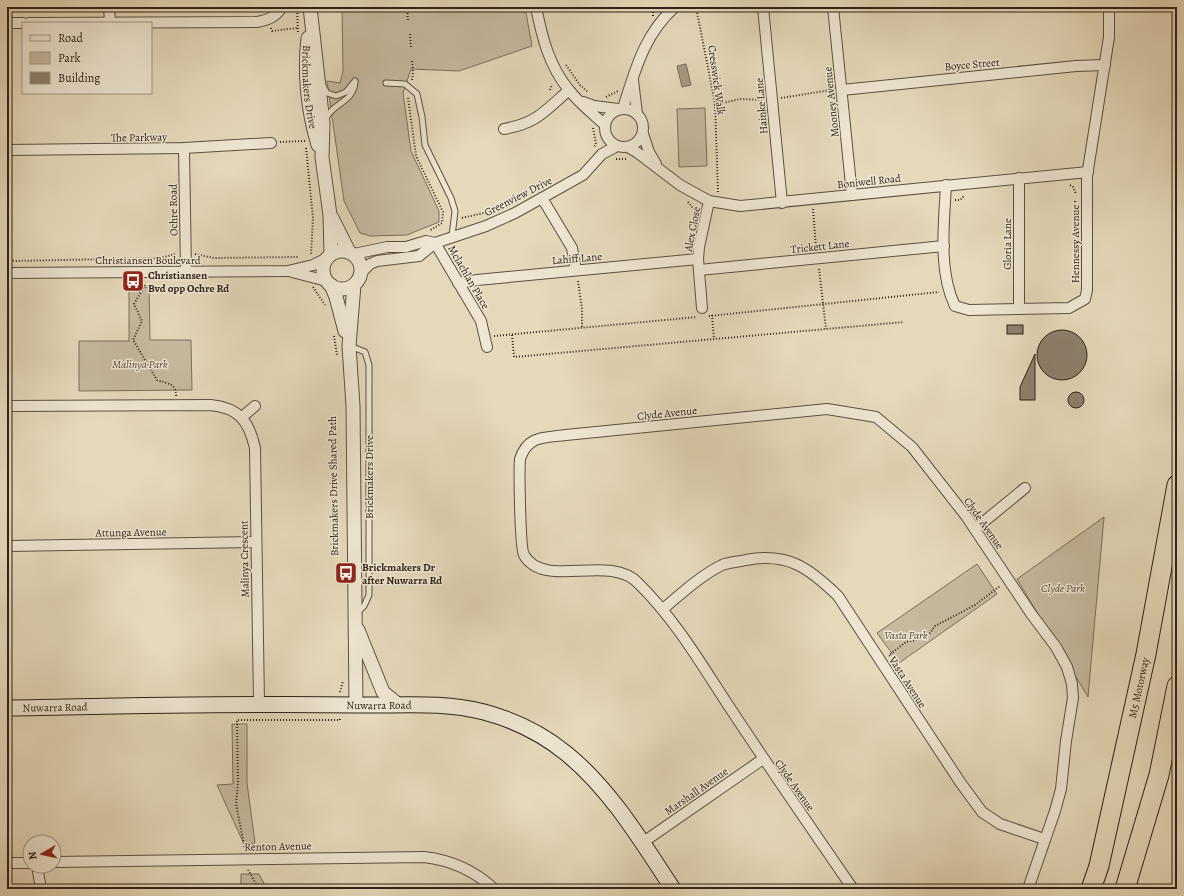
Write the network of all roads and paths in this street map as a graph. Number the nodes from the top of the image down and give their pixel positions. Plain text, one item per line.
1 (109, 7) edge
2 (282, 7) edge
3 (407, 7) edge
4 (536, 7) edge
5 (653, 7) edge
6 (696, 7) edge
7 (763, 7) edge
8 (833, 7) edge
9 (1109, 7) edge
10 (672, 8) edge
11 (310, 11) edge
12 (268, 19) junction
13 (653, 19) dead end
14 (408, 21) dead end
15 (110, 22) edge
16 (7, 23) edge
17 (22, 23) edge
18 (298, 28) dead end
19 (410, 34) dead end
20 (411, 48) dead end
21 (316, 58) junction
22 (563, 59) dead end
23 (412, 61) dead end
24 (1105, 65) junction
25 (633, 78) junction
26 (412, 81) dead end
27 (386, 83) dead end
28 (569, 90) junction
29 (619, 90) dead end
30 (831, 90) dead end
31 (842, 90) junction
32 (408, 95) dead end
33 (776, 99) dead end
34 (766, 100) dead end
35 (593, 105) junction
36 (714, 105) junction
37 (620, 109) junction
38 (637, 114) junction
39 (323, 123) junction
40 (504, 129) dead end
41 (605, 130) junction
42 (643, 134) junction
43 (305, 141) dead end
44 (271, 143) joint
45 (617, 146) junction
46 (628, 147) junction
47 (184, 148) junction
48 (7, 150) edge
49 (601, 156) junction
50 (322, 157) junction
51 (628, 159) dead end
52 (661, 172) junction
53 (1088, 172) junction
54 (1019, 178) junction
55 (1065, 183) dead end
56 (946, 185) junction
57 (967, 193) dead end
58 (852, 195) junction
59 (542, 198) junction
60 (688, 200) dead end
61 (945, 200) junction
62 (713, 202) junction
63 (782, 203) junction
64 (813, 208) dead end
65 (496, 210) dead end
66 (330, 215) junction
67 (706, 216) junction
68 (1087, 217) junction
69 (462, 218) dead end
70 (426, 232) dead end
71 (452, 236) junction
72 (435, 243) junction
73 (944, 246) junction
74 (352, 253) junction
75 (817, 253) dead end
76 (175, 254) dead end
77 (195, 254) dead end
78 (311, 254) dead end
79 (306, 256) dead end
80 (329, 256) junction
81 (300, 257) dead end
82 (7, 259) edge
83 (818, 263) dead end
84 (699, 264) junction
85 (576, 270) junction
86 (288, 271) junction
87 (186, 272) junction
88 (7, 273) edge
89 (358, 279) junction
90 (329, 283) junction
91 (458, 283) junction
92 (145, 285) dead end
93 (313, 289) dead end
94 (702, 308) dead end
95 (327, 309) dead end
96 (1019, 309) junction
97 (712, 315) dead end
98 (904, 322) dead end
99 (582, 328) dead end
100 (826, 329) junction
101 (333, 332) dead end
102 (512, 335) dead end
103 (714, 339) junction
104 (349, 346) junction
105 (487, 347) dead end
106 (338, 362) dead end
107 (7, 406) edge
108 (176, 406) junction
109 (255, 406) dead end
110 (242, 417) junction
111 (1177, 485) edge
112 (1025, 488) dead end
113 (975, 529) junction
114 (255, 542) junction
115 (7, 546) edge
116 (1009, 579) junction
117 (663, 609) junction
118 (355, 619) junction
119 (882, 664) junction
120 (343, 674) dead end
121 (1177, 686) edge
122 (340, 688) dead end
123 (258, 703) junction
124 (399, 704) junction
125 (356, 705) junction
126 (7, 708) edge
127 (340, 720) dead end
128 (763, 759) junction
129 (1044, 840) junction
130 (642, 843) junction
131 (246, 858) junction
132 (62, 862) edge
133 (7, 863) edge
134 (22, 863) edge
135 (38, 874) edge
136 (41, 889) edge
137 (259, 889) edge
138 (494, 889) edge
139 (673, 889) edge
140 (853, 889) edge
141 (1028, 889) edge
142 (1091, 889) edge
143 (1125, 889) edge

1 - 15 street
2 - 12 street
3 - 14 path
4 - 28 street
5 - 13 path
6 - 36 path, Cresswick Walk
7 - 63 street, Hainke Lane
8 - 31 street, Mooney Avenue
9 - 24 street, Hennessy Avenue
10 - 25 street
11 - 21 street, Brickmakers Drive
11 - 50 street, Brickmakers Drive
12 - 15 street
12 - 18 path
16 - 17 street
19 - 20 path
21 - 39 street, Brickmakers Drive
21 - 39 lane
22 - 35 path
23 - 26 path
24 - 31 street, Boyce Street
24 - 53 street, Hennessy Avenue
25 - 37 street
25 - 38 street
27 - 71 lane
28 - 35 street
28 - 40 street
29 - 35 path
30 - 33 path
31 - 58 street, Mooney Avenue
32 - 70 path
34 - 36 path
35 - 37 street
35 - 41 street
35 - 49 path
36 - 62 path, Cresswick Walk
37 - 38 street
37 - 41 street
38 - 42 street
39 - 50 street, Brickmakers Drive
41 - 45 street
41 - 49 street
42 - 46 street
42 - 52 street, Boniwell Road
43 - 44 path
44 - 47 street, The Parkway
45 - 46 street
45 - 49 street, Greenview Drive
46 - 52 street, Boniwell Road
47 - 48 street, The Parkway
47 - 87 street, Ochre Road
49 - 51 path
49 - 59 street, Greenview Drive
50 - 66 street, Brickmakers Drive
52 - 62 street, Boniwell Road
53 - 54 street, Boniwell Road
53 - 68 street, Hennessy Avenue
54 - 56 street, Boniwell Road
54 - 96 street, Gloria Lane
55 - 68 path
56 - 58 street, Boniwell Road
56 - 61 street, Hennessy Avenue
57 - 61 path
58 - 63 street, Boniwell Road
59 - 71 street, Greenview Drive
59 - 85 street
60 - 67 path
61 - 73 street, Hennessy Avenue
62 - 63 street, Boniwell Road
62 - 67 street, Alex Close
64 - 75 path
65 - 69 path
66 - 74 street, Brickmakers Drive
66 - 80 street, Brickmakers Drive
67 - 84 street, Alex Close
68 - 96 street, Hennessy Avenue
71 - 72 street, Greenview Drive
72 - 74 street, Greenview Drive
72 - 89 street, Greenview Drive
72 - 91 street, Mclachlan Place
73 - 84 street, Trickett Lane
73 - 96 street, Hennessy Avenue
74 - 80 street
74 - 89 street
76 - 82 path
77 - 81 path
78 - 79 path
80 - 86 street, Christiansen Boulevard
80 - 90 street
83 - 100 path
84 - 85 street, Lahiff Lane
84 - 94 street, Alex Close
85 - 91 street, Lahiff Lane
85 - 99 path
86 - 87 street, Christiansen Boulevard
86 - 90 street, Christiansen Boulevard
87 - 88 street, Christiansen Boulevard
89 - 90 street
89 - 104 street, Brickmakers Drive
90 - 104 street, Brickmakers Drive
91 - 105 street, Mclachlan Place
92 - 108 path
93 - 95 path
97 - 103 path
98 - 100 path
100 - 103 path
101 - 106 path
102 - 103 path
104 - 118 street, Brickmakers Drive
104 - 118 lane, Brickmakers Drive
107 - 108 street
108 - 110 street
109 - 110 street
110 - 114 street, Malinya Crescent
111 - 142 highway, M5 Motorway
112 - 113 street
113 - 116 street, Clyde Avenue
113 - 117 street, Clyde Avenue
114 - 115 street, Attunga Avenue
114 - 123 street, Malinya Crescent
116 - 119 path
116 - 129 street, Clyde Avenue
117 - 119 street, Vasta Avenue
117 - 128 street, Clyde Avenue
118 - 124 street
118 - 125 street, Brickmakers Drive
119 - 129 street, Vasta Avenue
120 - 122 path
121 - 143 highway
123 - 125 main road, Nuwarra Road
123 - 126 main road, Nuwarra Road
124 - 125 main road, Nuwarra Road
124 - 130 main road, Nuwarra Road
127 - 131 path
128 - 130 street, Marshall Avenue
128 - 140 street, Clyde Avenue
129 - 141 street, Clyde Avenue
130 - 139 main road, Nuwarra Road
131 - 132 street, Renton Avenue
131 - 137 path
131 - 138 street, Renton Avenue
133 - 134 street
135 - 136 street

